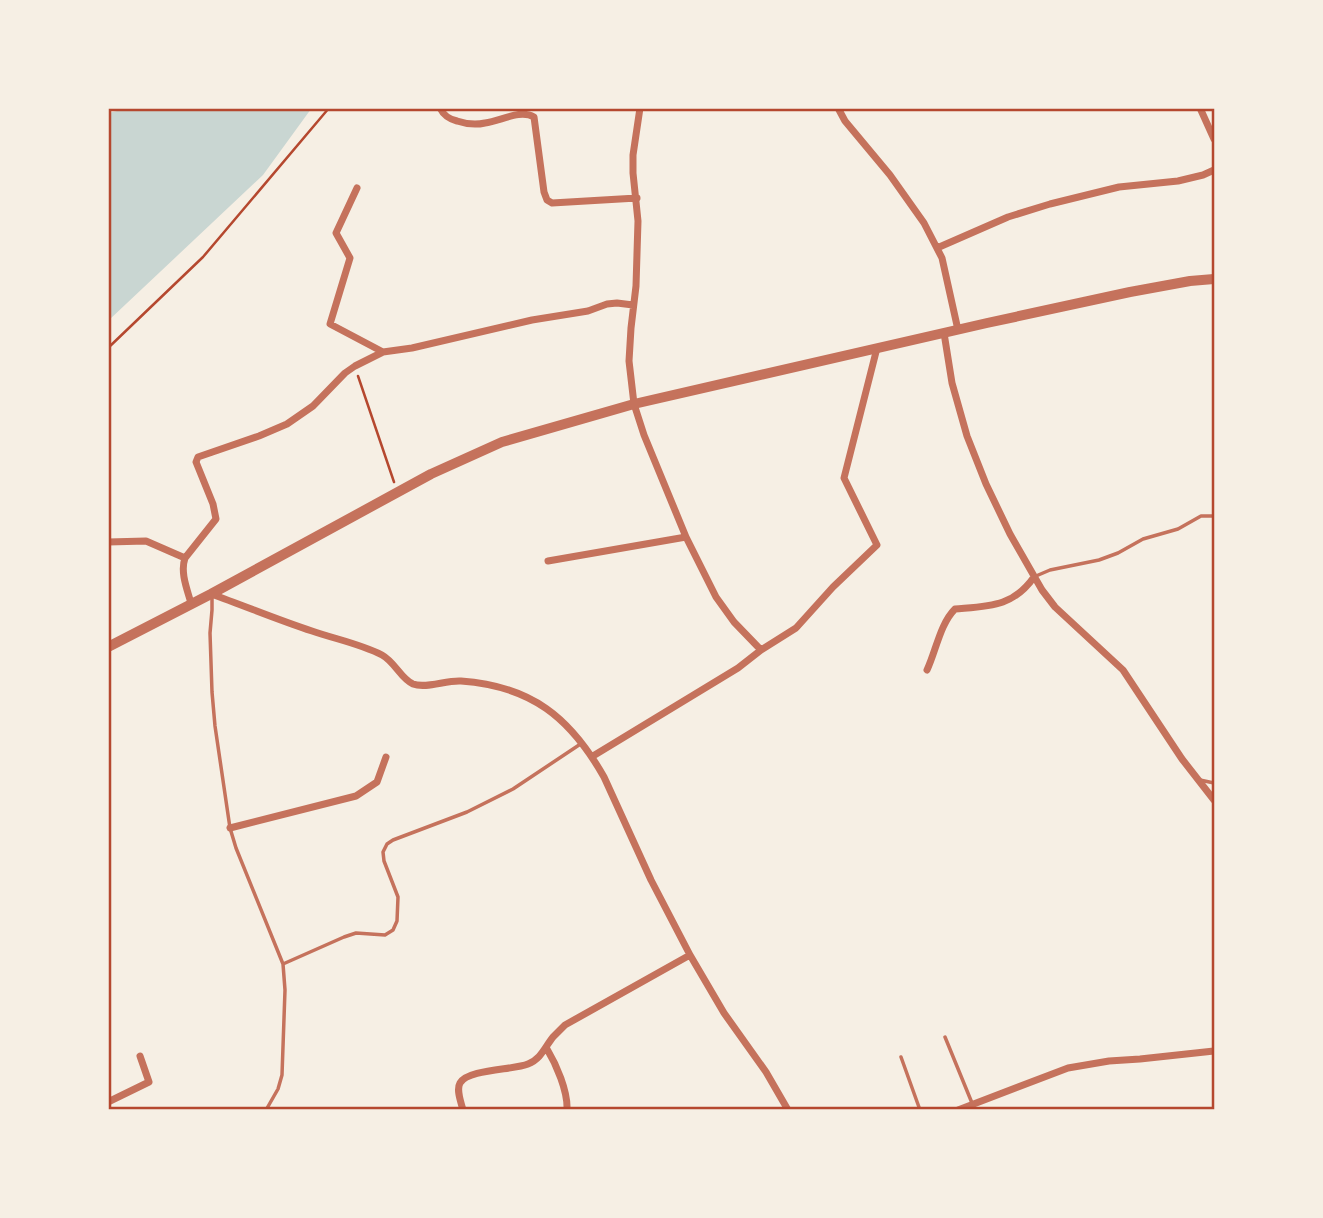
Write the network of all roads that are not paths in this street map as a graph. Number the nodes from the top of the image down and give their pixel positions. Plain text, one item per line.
1 (440, 108) edge
2 (640, 108) edge
3 (838, 108) edge
4 (1200, 108) edge
5 (1214, 139) edge
6 (1214, 170) edge
7 (357, 188) dead end
8 (637, 198) junction
9 (937, 248) junction
10 (1214, 279) edge
11 (634, 305) junction
12 (958, 330) junction
13 (944, 333) junction
14 (877, 348) junction
15 (383, 352) junction
16 (634, 404) junction
17 (1214, 516) edge
18 (686, 537) junction
19 (108, 542) edge
20 (185, 558) junction
21 (548, 561) dead end
22 (1034, 577) junction
23 (211, 594) junction
24 (191, 603) junction
25 (108, 647) edge
26 (761, 650) junction
27 (927, 670) dead end
28 (582, 743) junction
29 (593, 757) junction
30 (386, 758) dead end
31 (1198, 780) junction
32 (1214, 783) edge
33 (1214, 800) edge
34 (230, 828) junction
35 (690, 955) junction
36 (283, 964) junction
37 (945, 1037) dead end
38 (547, 1049) junction
39 (1214, 1051) edge
40 (141, 1056) dead end
41 (901, 1056) dead end
42 (108, 1102) edge
43 (972, 1103) junction
44 (266, 1110) edge
45 (463, 1110) edge
46 (566, 1110) edge
47 (788, 1110) edge
48 (920, 1110) edge
49 (958, 1110) edge

1 - 8 street
2 - 8 street
3 - 9 street
4 - 5 street
6 - 9 street
7 - 15 street
8 - 11 street
9 - 12 street
10 - 12 street
11 - 15 street
11 - 16 street
12 - 13 street
13 - 14 street
13 - 22 street
14 - 16 street
14 - 26 street
15 - 20 street
16 - 18 street
16 - 23 street
17 - 22 lane
18 - 21 street
18 - 26 street
19 - 20 street
20 - 24 street
22 - 27 street
22 - 31 street
23 - 24 street
23 - 28 street
23 - 34 lane
24 - 25 street
26 - 29 street
28 - 29 street
28 - 36 lane
29 - 35 street
30 - 34 street
31 - 32 lane
31 - 33 street
34 - 36 lane
35 - 38 street
35 - 47 street
36 - 44 lane
37 - 43 lane
38 - 45 street
38 - 46 street
39 - 43 street
40 - 42 street
41 - 48 lane
43 - 49 street

